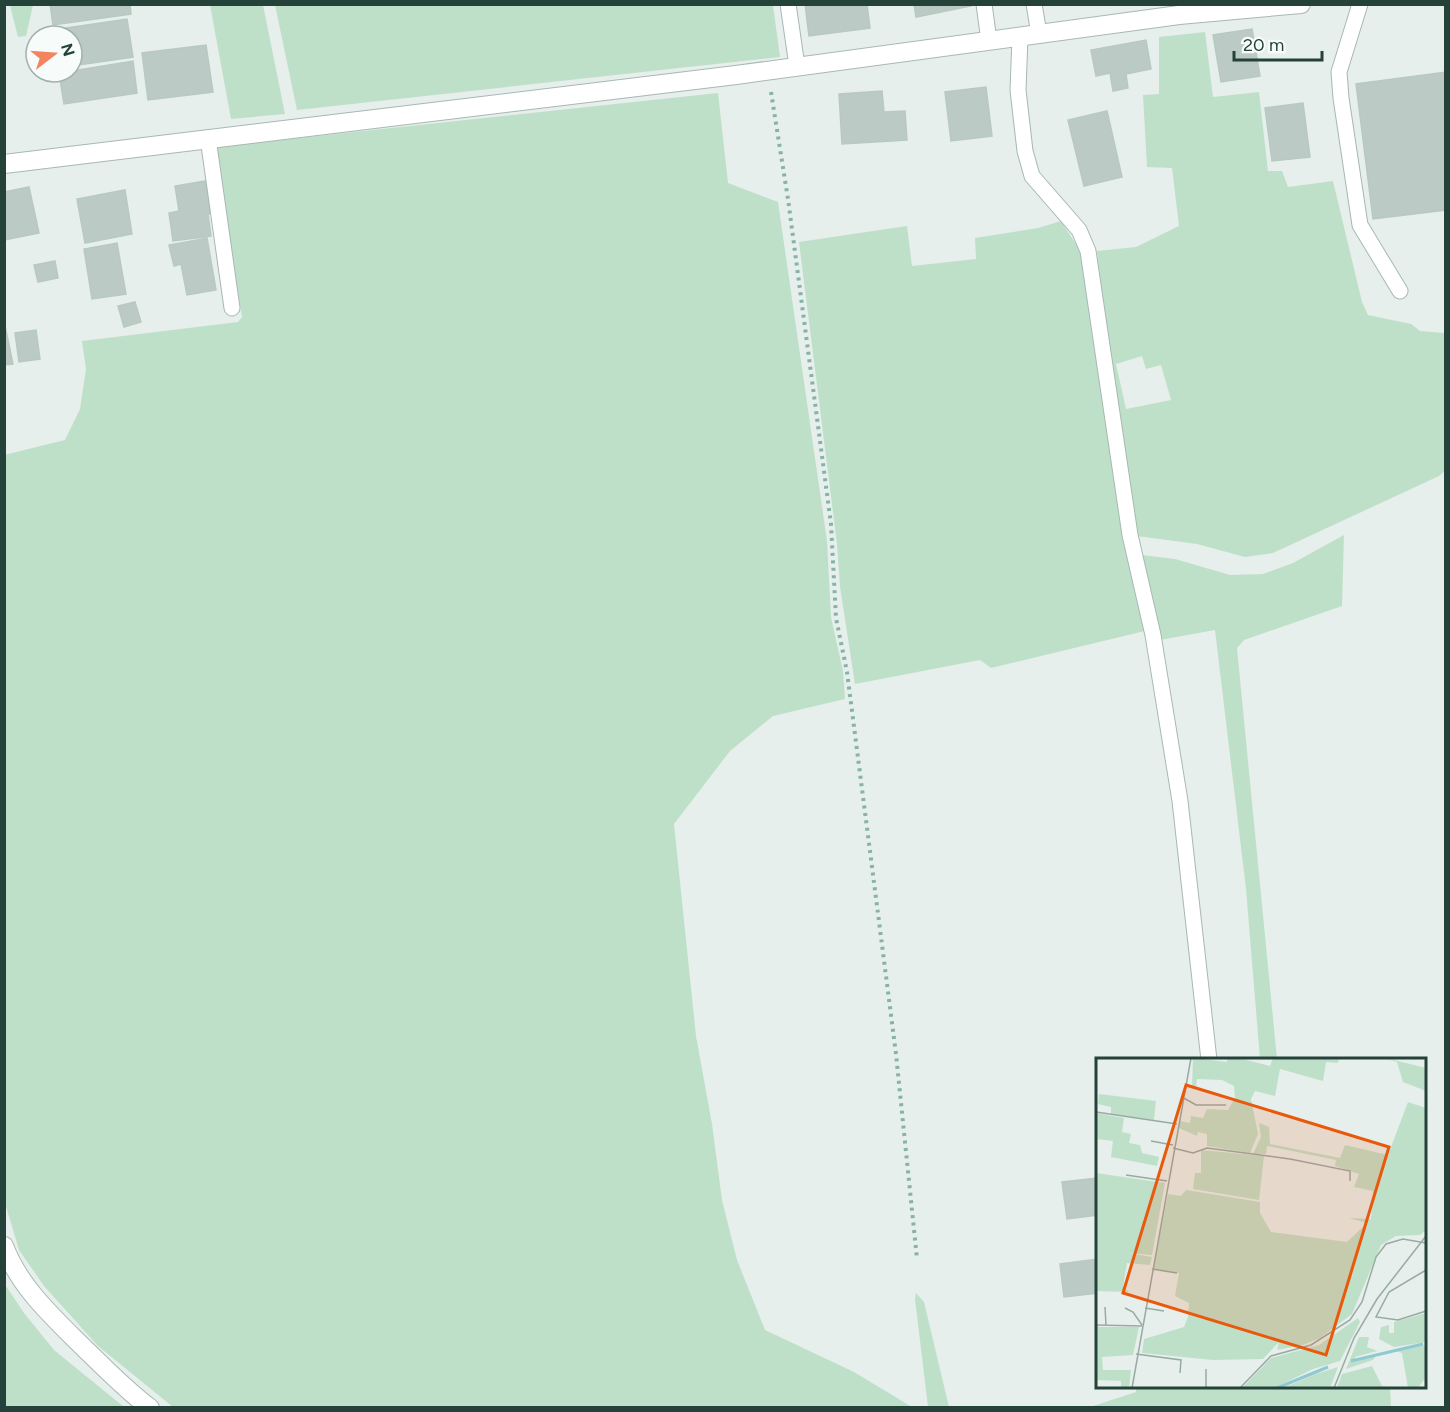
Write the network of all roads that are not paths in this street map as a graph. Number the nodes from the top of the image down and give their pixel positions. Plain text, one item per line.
1 (788, 4) edge
2 (984, 4) edge
3 (1034, 4) edge
4 (1301, 4) edge
5 (1360, 4) edge
6 (1178, 10) edge
7 (1038, 34) junction
8 (1020, 37) junction
9 (989, 41) junction
10 (797, 66) junction
11 (208, 138) junction
12 (4, 164) edge
13 (1400, 291) dead end
14 (232, 308) dead end
15 (1209, 1058) edge
16 (4, 1246) edge
17 (150, 1407) edge

1 - 10 lane
2 - 9 lane
3 - 7 lane
4 - 6 street
5 - 13 lane
6 - 7 street
7 - 8 street
8 - 9 street
8 - 15 lane
9 - 10 street
10 - 11 street
11 - 12 street
11 - 14 lane
16 - 17 street

